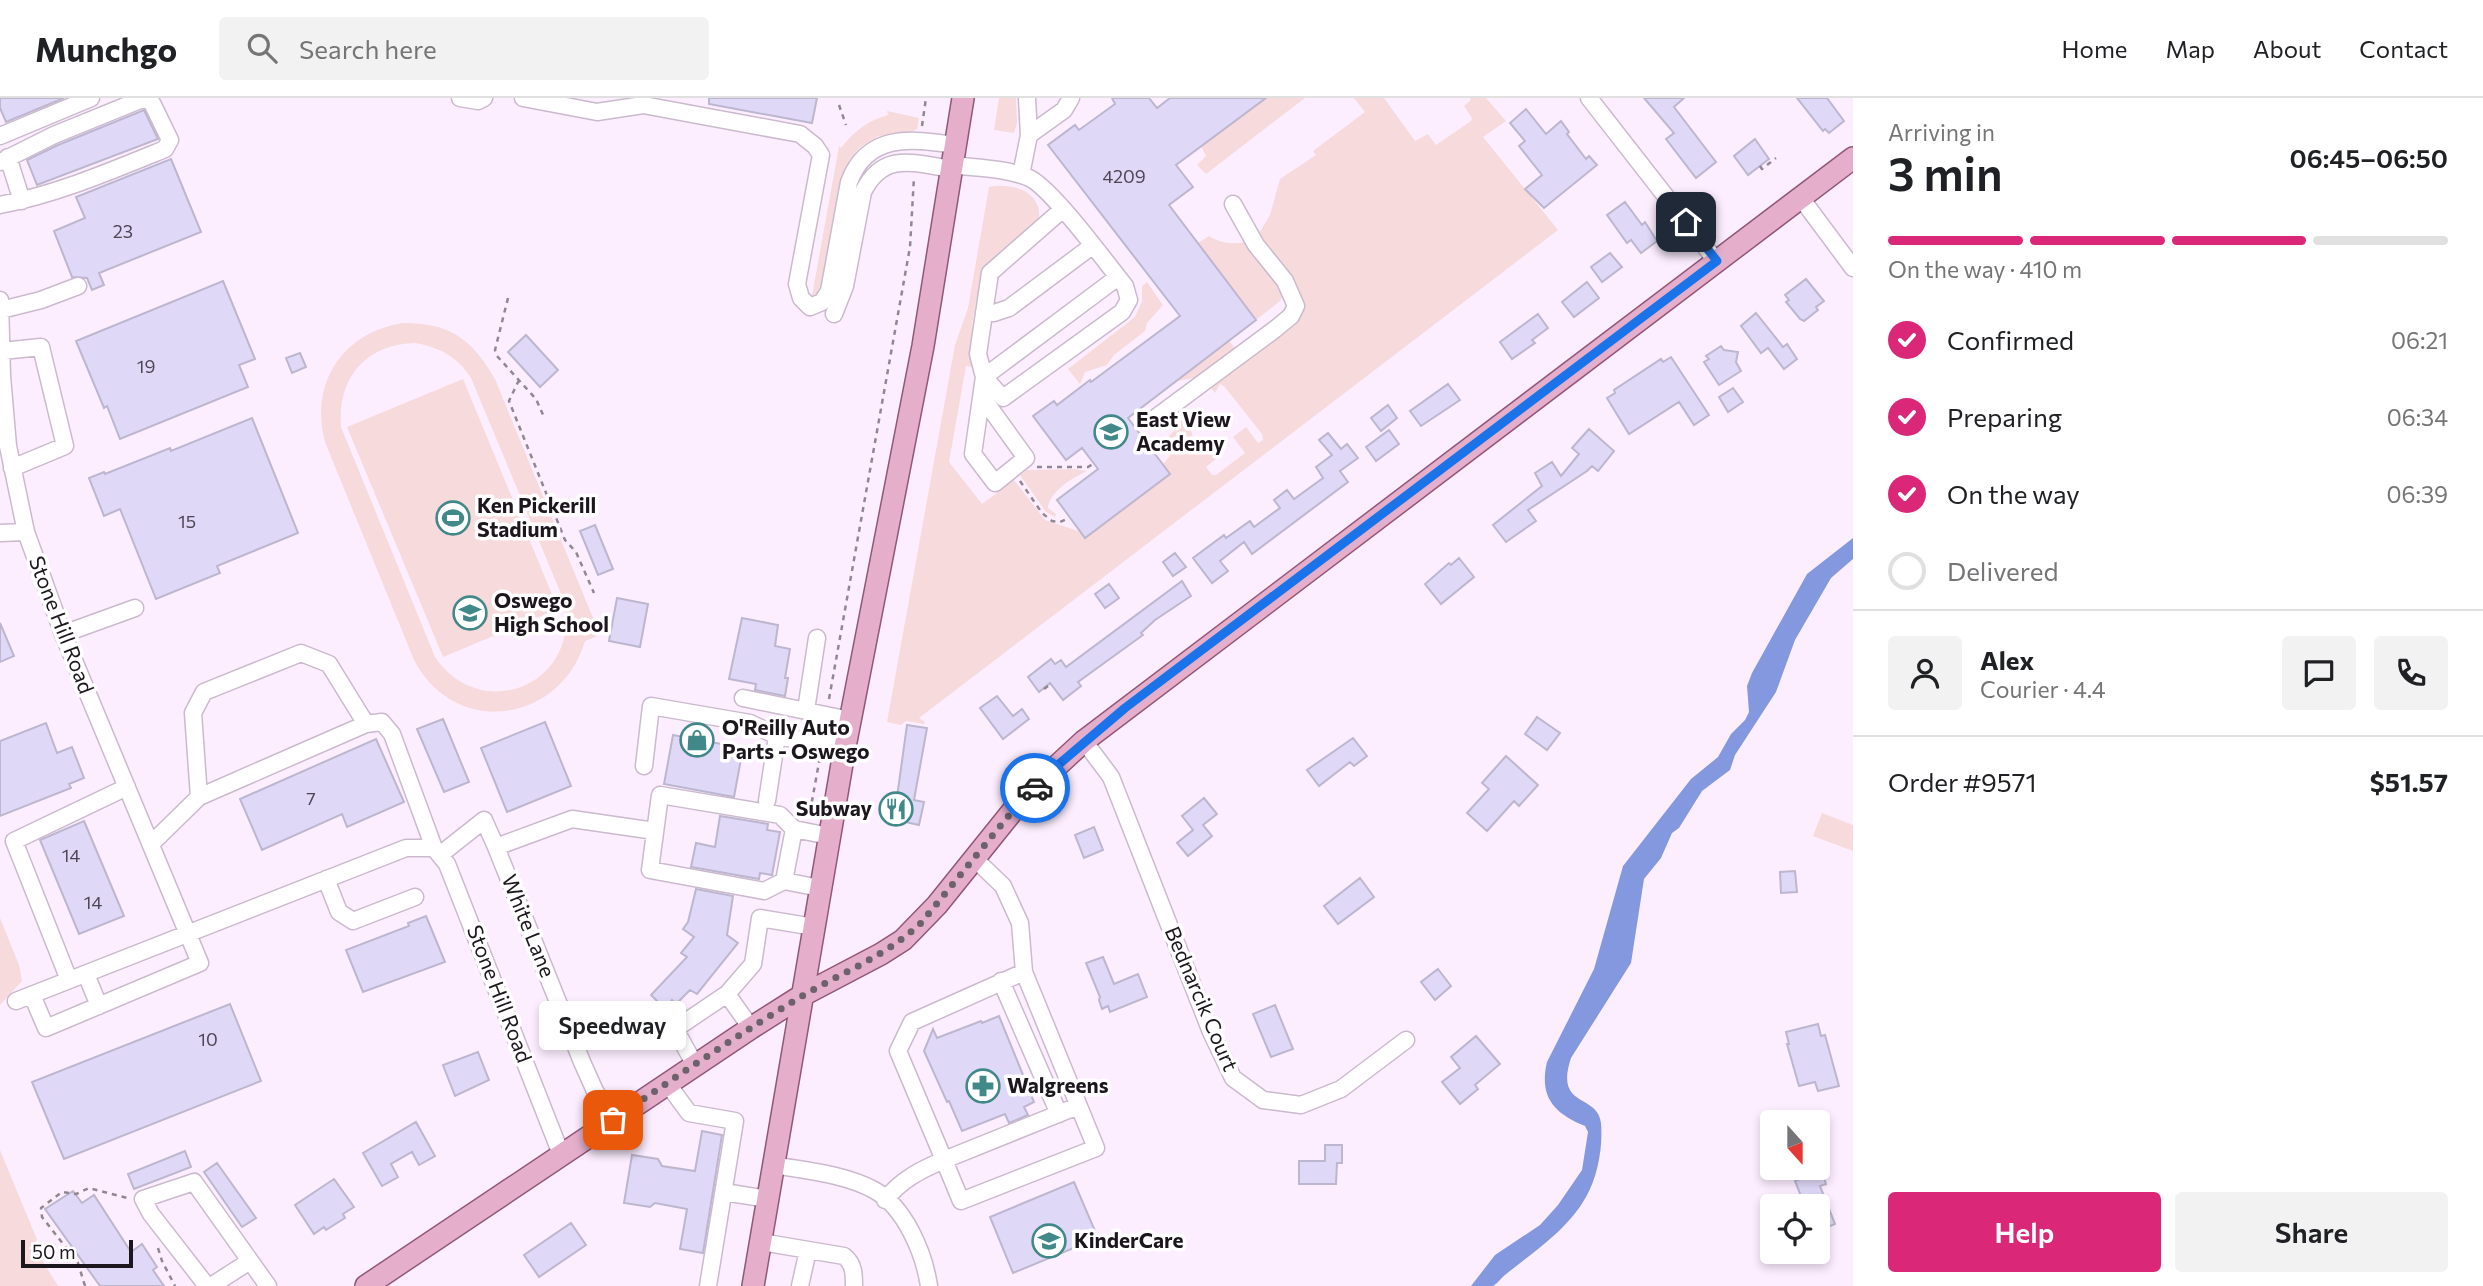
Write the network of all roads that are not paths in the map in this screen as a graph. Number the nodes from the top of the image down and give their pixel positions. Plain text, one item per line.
1 (91, 98) edge
2 (460, 98) edge
3 (484, 98) edge
4 (523, 98) edge
5 (963, 98) edge
6 (1027, 98) edge
7 (1072, 98) edge
8 (1589, 98) edge
9 (105, 114) junction
10 (16, 129) junction
11 (1029, 135) junction
12 (0, 136) edge
13 (24, 149) junction
14 (1853, 158) edge
15 (4, 159) edge
16 (953, 160) junction
17 (1021, 175) junction
18 (1801, 198) junction
19 (22, 201) junction
20 (1233, 204) dead end
21 (0, 205) edge
22 (1063, 209) junction
23 (1092, 246) junction
24 (1717, 261) junction
25 (1853, 268) edge
26 (1118, 277) junction
27 (78, 286) dead end
28 (0, 300) edge
29 (1, 310) edge
30 (984, 312) junction
31 (834, 314) dead end
32 (2, 351) junction
33 (984, 377) junction
34 (982, 397) junction
35 (1154, 419) dead end
36 (4, 446) edge
37 (12, 468) junction
38 (26, 531) junction
39 (0, 533) edge
40 (135, 608) dead end
41 (63, 634) junction
42 (817, 638) dead end
43 (743, 698) dead end
44 (806, 710) junction
45 (850, 720) junction
46 (366, 724) junction
47 (776, 736) junction
48 (1084, 741) junction
49 (845, 748) junction
50 (644, 766) dead end
51 (127, 788) junction
52 (199, 797) junction
53 (767, 801) dead end
54 (794, 829) junction
55 (655, 831) junction
56 (829, 836) junction
57 (151, 844) junction
58 (496, 847) junction
59 (438, 851) junction
60 (974, 858) junction
61 (326, 879) junction
62 (784, 881) junction
63 (820, 888) junction
64 (415, 897) dead end
65 (814, 927) junction
66 (188, 933) junction
67 (1024, 972) junction
68 (86, 974) junction
69 (69, 980) junction
70 (1001, 981) junction
71 (727, 994) junction
72 (32, 995) junction
73 (803, 995) junction
74 (16, 1001) dead end
75 (99, 1006) junction
76 (751, 1028) junction
77 (1406, 1040) dead end
78 (695, 1065) junction
79 (667, 1083) junction
80 (1079, 1106) junction
81 (1059, 1114) junction
82 (613, 1120) junction
83 (561, 1154) junction
84 (944, 1160) junction
85 (774, 1165) junction
86 (724, 1192) junction
87 (768, 1199) junction
88 (885, 1200) junction
89 (761, 1242) junction
90 (808, 1250) junction
91 (250, 1261) junction
92 (209, 1286) edge
93 (268, 1286) edge
94 (366, 1286) edge
95 (708, 1286) edge
96 (753, 1286) edge
97 (800, 1286) edge
98 (854, 1286) edge
99 (929, 1286) edge

1 - 9 street
1 - 10 street
2 - 3 street
4 - 16 street
5 - 16 main road
6 - 11 street
7 - 11 street
8 - 24 street
9 - 13 street
9 - 19 street
10 - 12 street
10 - 13 street
11 - 17 street
13 - 15 street
14 - 18 main road
15 - 19 street
16 - 17 street
16 - 31 street
16 - 45 main road
17 - 22 street
18 - 24 main road
18 - 25 street
19 - 21 street
20 - 35 street
22 - 23 street
22 - 30 street
23 - 26 street
23 - 30 street
24 - 48 main road
26 - 33 street
26 - 33 street
27 - 29 street
28 - 29 street, Stone Hill Road
29 - 32 street, Stone Hill Road
30 - 33 street
32 - 36 street, Stone Hill Road
32 - 37 street
33 - 34 street
34 - 34 street
36 - 37 street, Stone Hill Road
37 - 38 street, Stone Hill Road
38 - 39 street
38 - 41 street, Stone Hill Road
40 - 41 street
41 - 51 street, Stone Hill Road
42 - 44 street
43 - 44 street
44 - 45 street
45 - 49 main road
46 - 52 street
46 - 52 street
46 - 59 street, Stone Hill Road
47 - 49 street
47 - 50 street
47 - 53 street
48 - 60 main road
48 - 77 street, Bednarcik Court
49 - 56 main road
51 - 57 street, Stone Hill Road
51 - 69 street
52 - 57 street
54 - 55 street
54 - 56 street
54 - 62 street
55 - 58 street
55 - 62 street
56 - 63 main road
57 - 66 street, Stone Hill Road
58 - 59 street, White Lane
58 - 82 street, White Lane
59 - 61 street
59 - 83 street, Stone Hill Road
60 - 67 street
60 - 73 main road
61 - 64 street
61 - 66 street
62 - 63 street
63 - 65 main road
65 - 71 street
65 - 73 main road
66 - 68 street
66 - 75 street, Stone Hill Road
67 - 70 street
67 - 80 street
68 - 69 street
68 - 75 street
69 - 72 street
70 - 81 street
70 - 84 street
71 - 76 street
71 - 78 street
72 - 74 street
72 - 75 street
73 - 76 main road
73 - 85 main road
76 - 78 main road
78 - 79 main road
79 - 82 main road
79 - 86 street
80 - 81 street
80 - 84 street
81 - 84 street
82 - 83 main road
83 - 94 main road
84 - 88 street
85 - 87 main road
85 - 88 street
86 - 87 street
86 - 95 street
87 - 89 main road
88 - 99 street
89 - 90 street
89 - 96 main road
90 - 97 street
90 - 98 street
91 - 92 street
91 - 92 street
91 - 93 street

